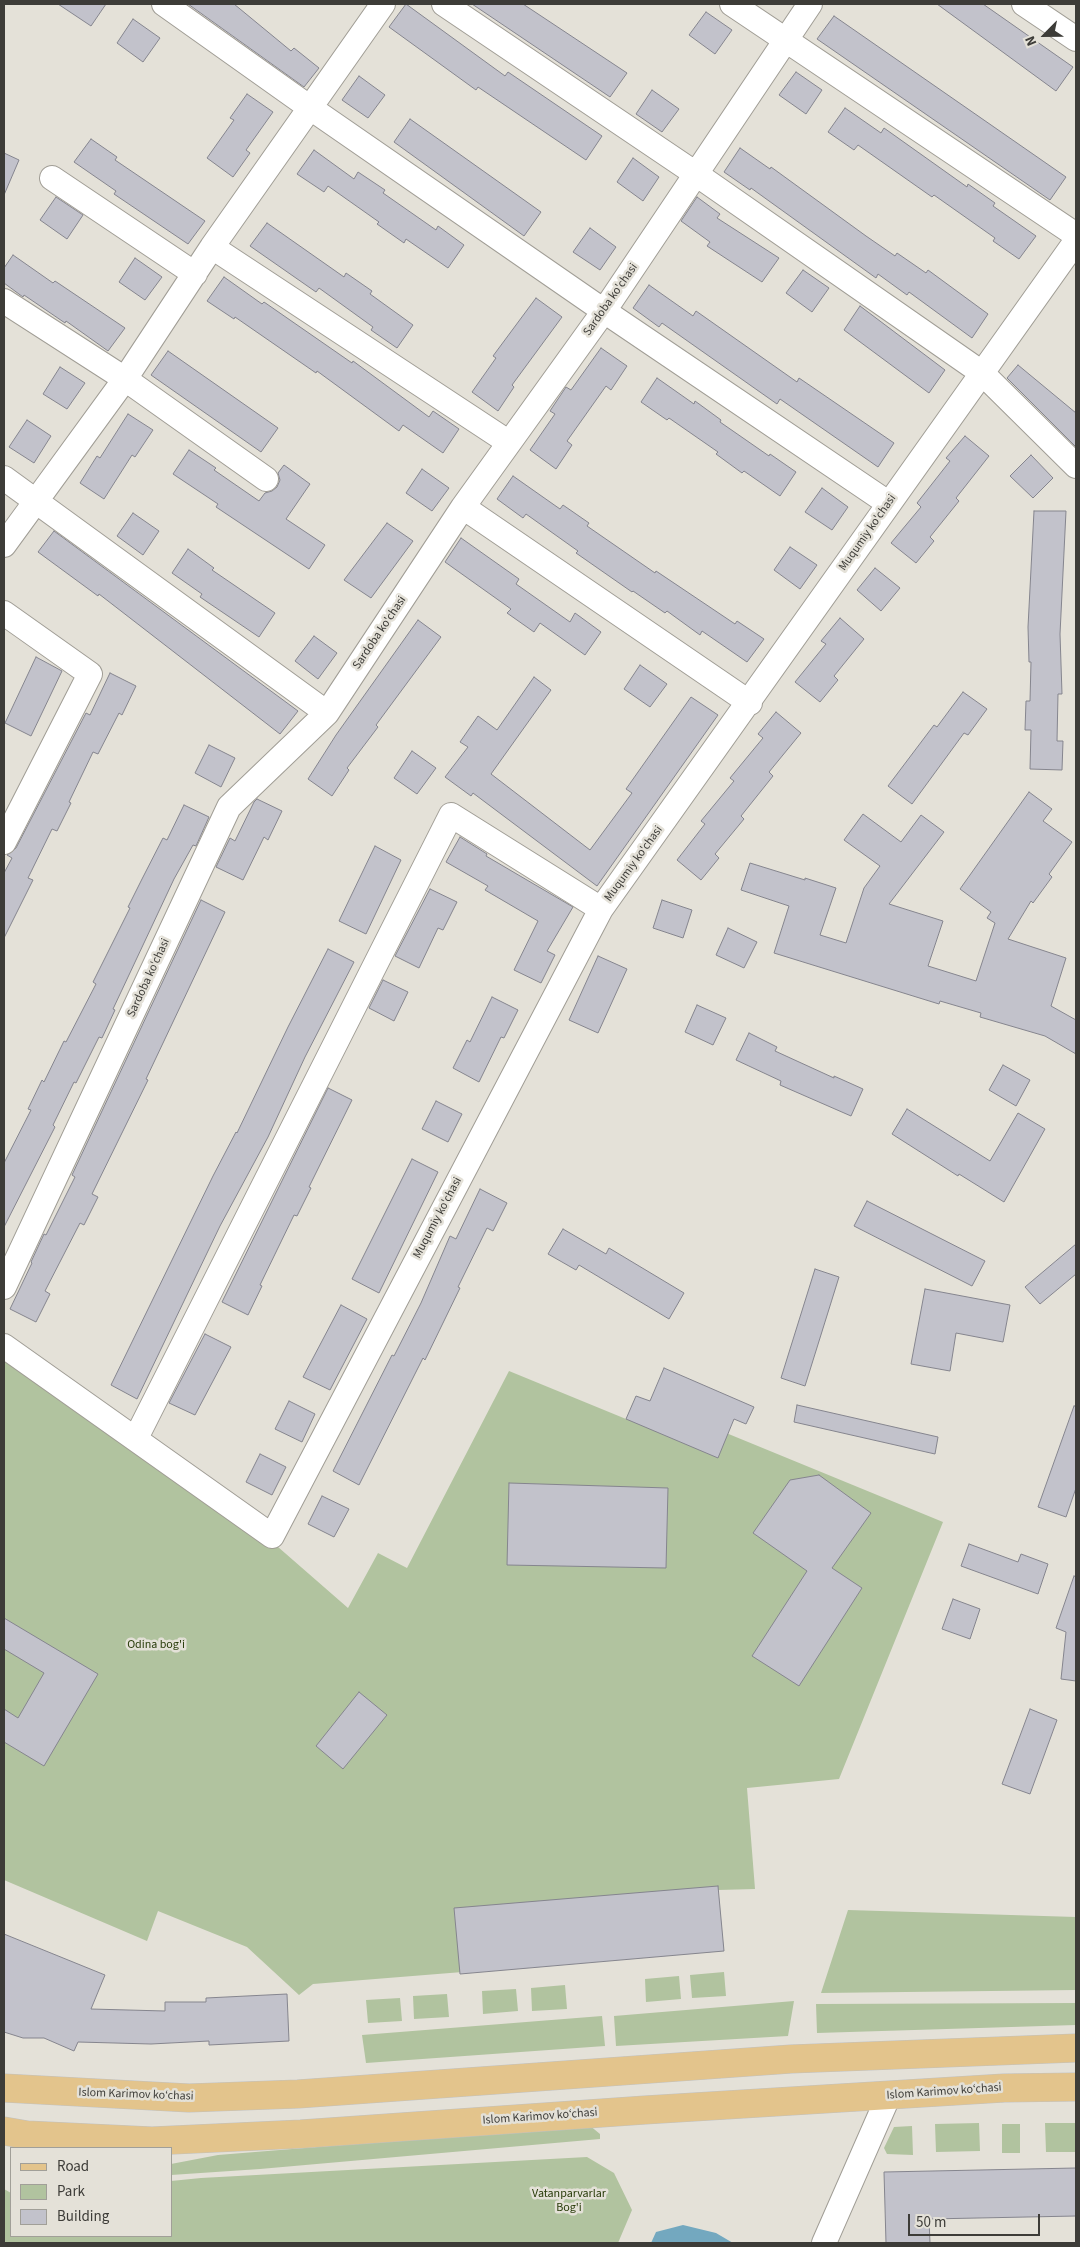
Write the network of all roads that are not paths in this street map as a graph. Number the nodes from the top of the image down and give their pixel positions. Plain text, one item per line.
1 (164, 4) edge
2 (383, 4) edge
3 (444, 4) edge
4 (732, 4) edge
5 (810, 4) edge
6 (1024, 4) edge
7 (1076, 39) edge
8 (785, 41) junction
9 (309, 107) junction
10 (696, 174) junction
11 (52, 178) dead end
12 (1076, 236) edge
13 (1076, 241) edge
14 (212, 247) junction
15 (194, 274) junction
16 (4, 301) edge
17 (604, 311) junction
18 (982, 374) junction
19 (124, 379) junction
20 (508, 442) junction
21 (1076, 466) edge
22 (4, 478) edge
23 (266, 479) dead end
24 (35, 501) junction
25 (888, 503) junction
26 (463, 506) junction
27 (4, 545) edge
28 (4, 613) edge
29 (750, 703) junction
30 (327, 713) junction
31 (4, 842) edge
32 (601, 910) junction
33 (4, 1287) edge
34 (4, 1346) edge
35 (136, 1438) junction
36 (1076, 2048) edge
37 (1076, 2087) edge
38 (4, 2088) edge
39 (386, 2088) junction
40 (889, 2095) junction
41 (388, 2128) junction
42 (4, 2131) edge
43 (824, 2243) edge

1 - 9 street
2 - 9 street
3 - 10 street
4 - 8 street
5 - 8 street, Sardoba ko'chasi
6 - 7 street
8 - 10 street, Sardoba ko'chasi
8 - 12 street
9 - 14 street
9 - 17 street
10 - 17 street, Sardoba ko'chasi
10 - 18 street
11 - 15 street
13 - 18 street, Muqumiy ko'chasi
14 - 15 street
14 - 20 street
15 - 19 street
16 - 19 street
17 - 20 street, Sardoba ko'chasi
17 - 25 street
18 - 21 street
18 - 25 street, Muqumiy ko'chasi
19 - 23 street
19 - 24 street
20 - 26 street, Sardoba ko'chasi
22 - 24 street
24 - 27 street
24 - 30 street
25 - 29 street, Muqumiy ko'chasi
26 - 29 street
26 - 30 street, Sardoba ko'chasi
28 - 31 street
29 - 32 street, Muqumiy ko'chasi
30 - 33 street, Sardoba ko'chasi
32 - 35 street, Muqumiy ko'chasi
32 - 35 street
34 - 35 street
36 - 39 main road, Islom Karimov ko‘chasi
37 - 40 main road, Islom Karimov ko‘chasi
38 - 39 main road, Islom Karimov ko‘chasi
39 - 41 main road
40 - 41 main road, Islom Karimov ko‘chasi
40 - 43 street
41 - 42 main road, Islom Karimov ko‘chasi

